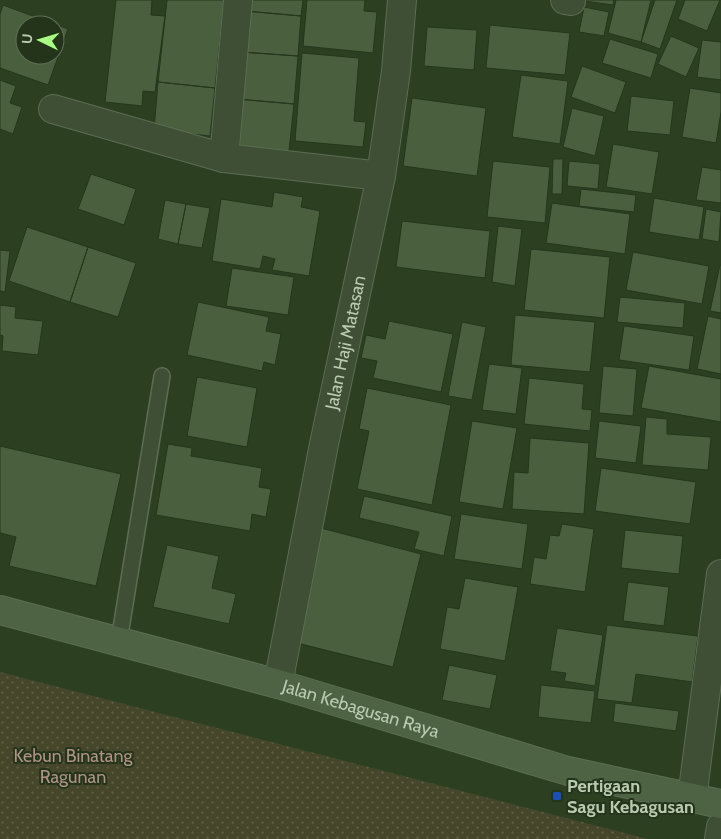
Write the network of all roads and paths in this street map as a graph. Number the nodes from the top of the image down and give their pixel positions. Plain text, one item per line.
1 (238, 0) edge
2 (402, 0) edge
3 (53, 109) dead end
4 (224, 158) junction
5 (381, 176) junction
6 (162, 376) dead end
7 (721, 574) edge
8 (0, 610) edge
9 (119, 641) junction
10 (278, 684) junction
11 (692, 798) junction
12 (721, 804) edge
13 (721, 827) edge
14 (719, 839) edge

1 - 4 street
2 - 5 street, Jalan Haji Matasan
3 - 4 street
4 - 5 street
5 - 10 street, Jalan Haji Matasan
6 - 9 lane
7 - 11 street
8 - 9 main road, Jalan Kebagusan Raya
9 - 10 main road, Jalan Kebagusan Raya
10 - 11 main road, Jalan Kebagusan Raya
11 - 12 main road, Jalan Kebagusan Raya
13 - 14 street

